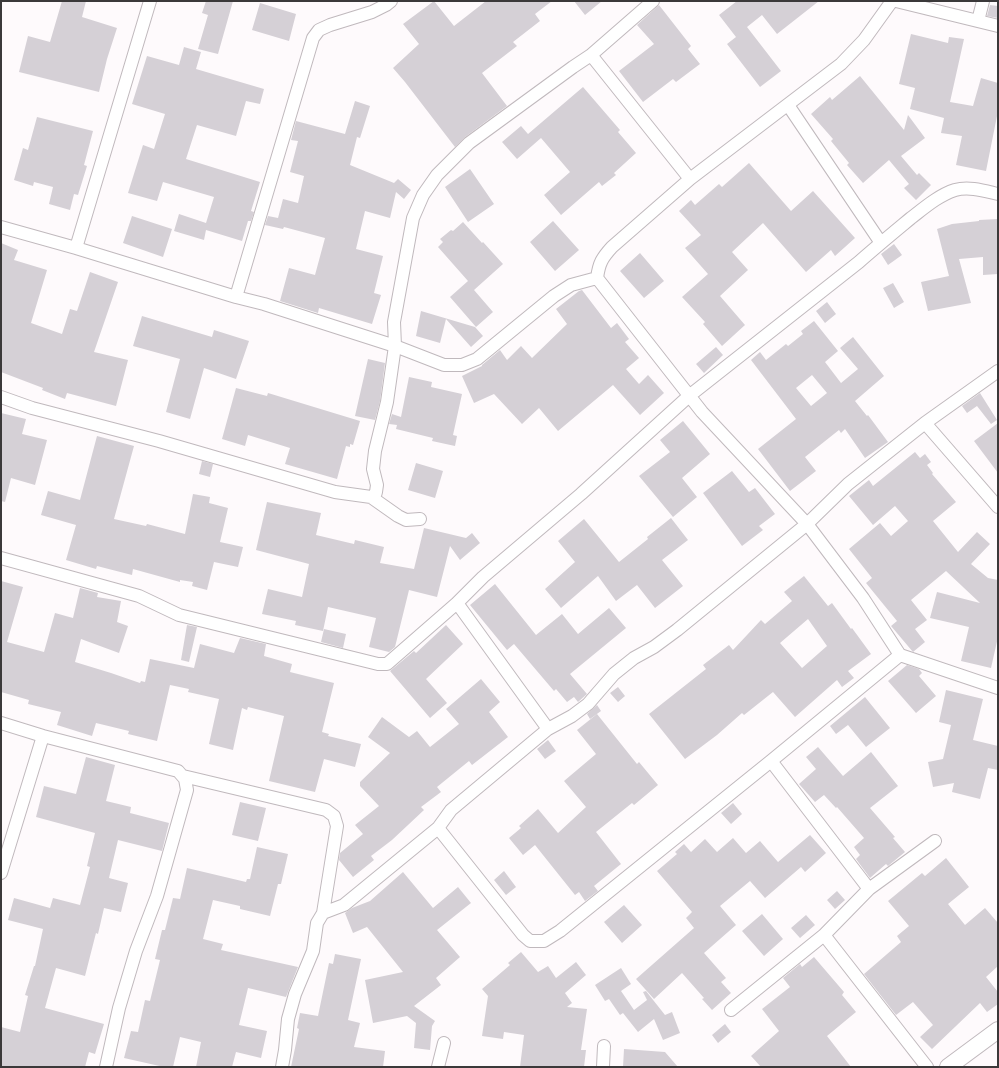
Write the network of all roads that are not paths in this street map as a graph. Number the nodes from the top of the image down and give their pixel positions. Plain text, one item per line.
1 (150, 1) edge
2 (391, 1) edge
3 (653, 1) edge
4 (892, 1) edge
5 (896, 1) edge
6 (983, 1) edge
7 (978, 21) junction
8 (998, 26) edge
9 (590, 55) junction
10 (788, 105) junction
11 (690, 179) junction
12 (998, 194) edge
13 (1, 227) edge
14 (881, 242) junction
15 (76, 248) junction
16 (597, 278) junction
17 (236, 297) junction
18 (395, 346) junction
19 (998, 371) edge
20 (689, 396) junction
21 (1, 397) edge
22 (925, 423) junction
23 (371, 497) junction
24 (998, 507) edge
25 (420, 519) dead end
26 (807, 524) junction
27 (1, 558) edge
28 (457, 603) junction
29 (900, 655) junction
30 (998, 688) edge
31 (1, 724) edge
32 (548, 729) junction
33 (43, 736) junction
34 (771, 760) junction
35 (183, 776) junction
36 (438, 828) junction
37 (935, 841) dead end
38 (1, 874) edge
39 (869, 889) junction
40 (323, 913) junction
41 (824, 935) junction
42 (731, 1010) dead end
43 (998, 1030) edge
44 (444, 1043) dead end
45 (604, 1046) dead end
46 (106, 1067) edge
47 (282, 1067) edge
48 (438, 1067) edge
49 (603, 1067) edge
50 (927, 1067) edge
51 (948, 1067) edge

1 - 15 street
2 - 17 street
3 - 9 street
4 - 10 street
5 - 7 street
6 - 7 street
7 - 8 street
9 - 11 street
9 - 18 street
10 - 11 street
10 - 14 street
11 - 16 street
12 - 14 street
13 - 15 street
14 - 20 street
15 - 17 street
16 - 18 street
16 - 20 street
17 - 18 street
18 - 23 street
19 - 22 street
20 - 26 street
20 - 28 street
21 - 23 street
22 - 24 street
22 - 26 street
23 - 25 street
26 - 29 street
26 - 32 street
27 - 28 street
28 - 32 street
29 - 30 street
29 - 34 street
31 - 33 street
32 - 36 street
33 - 35 street
33 - 38 street
34 - 36 street
34 - 39 street
35 - 40 street
35 - 46 street
36 - 40 street
37 - 39 street
39 - 41 street
40 - 47 street
41 - 42 street
41 - 50 street
43 - 51 street
44 - 48 street
45 - 49 street

